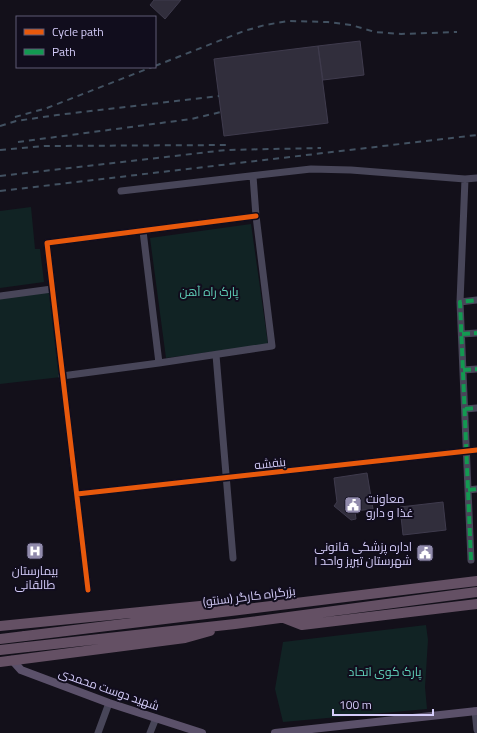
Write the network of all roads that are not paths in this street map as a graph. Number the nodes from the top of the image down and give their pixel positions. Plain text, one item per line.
1 (253, 176) junction
2 (477, 178) edge
3 (465, 179) junction
4 (121, 190) dead end
5 (256, 216) junction
6 (143, 231) junction
7 (52, 289) junction
8 (0, 296) edge
9 (477, 300) edge
10 (460, 302) junction
11 (477, 333) edge
12 (462, 334) junction
13 (216, 355) junction
14 (159, 363) junction
15 (477, 368) edge
16 (463, 370) junction
17 (62, 376) junction
18 (477, 408) edge
19 (465, 409) junction
20 (477, 450) edge
21 (466, 451) junction
22 (226, 478) junction
23 (477, 489) edge
24 (468, 490) junction
25 (76, 494) junction
26 (473, 523) edge
27 (233, 558) dead end
28 (471, 560) dead end
29 (477, 581) edge
30 (88, 590) dead end
31 (477, 592) edge
32 (477, 604) edge
33 (239, 611) junction
34 (282, 618) junction
35 (17, 624) junction
36 (235, 624) junction
37 (0, 626) edge
38 (0, 639) edge
39 (0, 650) edge
40 (12, 660) junction
41 (0, 662) edge
42 (110, 703) junction
43 (476, 711) edge
44 (156, 718) junction
45 (338, 730) edge
46 (477, 730) edge
47 (98, 733) edge
48 (150, 733) edge
49 (201, 733) edge
50 (275, 733) edge

1 - 3 street
1 - 4 street
1 - 5 street
2 - 3 street
3 - 10 street
5 - 6 street
5 - 13 street
6 - 7 street
6 - 14 street
7 - 8 street
7 - 17 street
9 - 10 street
10 - 12 street
11 - 12 street
12 - 16 street
13 - 14 street
13 - 22 street
14 - 17 street
15 - 16 street
16 - 19 street
17 - 25 street
18 - 19 street
19 - 21 street
20 - 21 street, بنفشه
21 - 22 street, بنفشه
21 - 24 street
22 - 25 street, بنفشه
22 - 27 street
23 - 24 street
24 - 26 street
25 - 30 street
26 - 28 street
29 - 33 highway, بزرگراه کارگر (سنتو)
31 - 34 highway
32 - 34 highway
33 - 35 highway
33 - 38 highway, بزرگراه کارگر (سنتو), bridge
34 - 36 highway
35 - 37 highway
35 - 40 highway
36 - 39 highway, bridge
36 - 40 highway
40 - 41 highway
40 - 42 main road, شهید دوست محمدی
42 - 44 main road, شهید دوست محمدی
42 - 47 street
43 - 45 main road
43 - 46 street
44 - 48 street
44 - 49 main road, شهید دوست محمدی
45 - 50 main road

